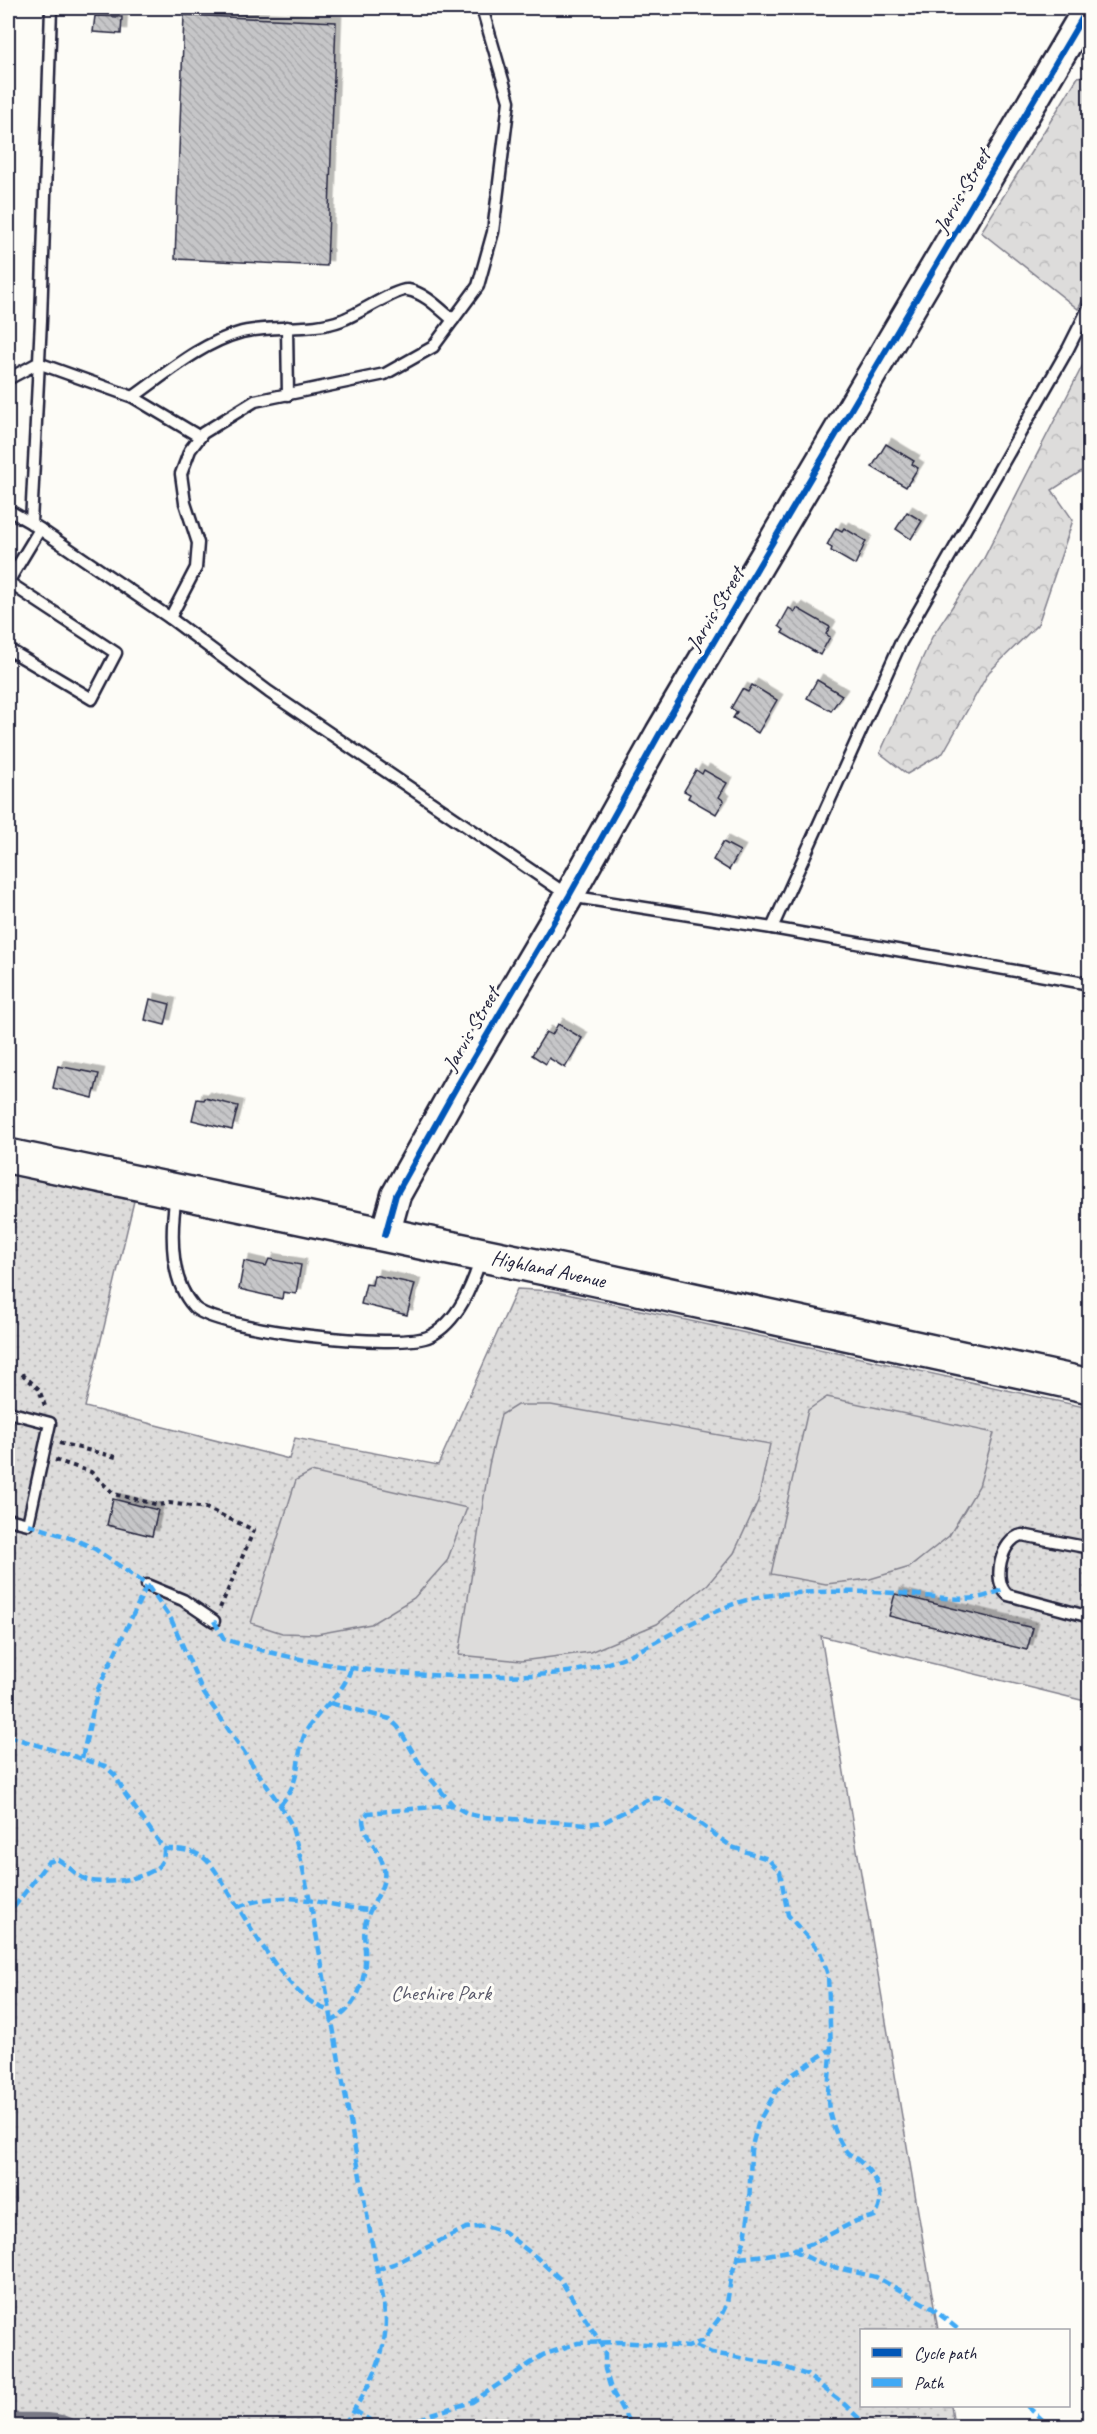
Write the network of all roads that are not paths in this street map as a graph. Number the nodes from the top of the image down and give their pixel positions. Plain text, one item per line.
1 (51, 8) edge
2 (482, 8) edge
3 (1088, 8) edge
4 (1089, 305) edge
5 (453, 320) junction
6 (287, 327) junction
7 (38, 363) junction
8 (8, 379) edge
9 (288, 395) junction
10 (133, 397) junction
11 (200, 437) junction
12 (8, 510) edge
13 (36, 526) junction
14 (8, 582) edge
15 (170, 618) junction
16 (8, 649) edge
17 (569, 896) junction
18 (772, 928) junction
19 (1089, 984) edge
20 (8, 1156) edge
21 (176, 1191) junction
22 (385, 1234) junction
23 (482, 1255) junction
24 (1089, 1386) edge
25 (8, 1412) edge
26 (8, 1520) edge
27 (1089, 1548) edge
28 (147, 1585) dead end
29 (1089, 1617) edge
30 (214, 1621) road end

1 - 7 lane
2 - 5 lane
3 - 17 street, Jarvis Street
4 - 18 lane
5 - 6 lane
5 - 9 lane
6 - 9 lane
6 - 10 lane
7 - 8 lane
7 - 10 lane
7 - 13 lane
9 - 11 lane
10 - 11 lane
11 - 15 lane
12 - 13 lane
13 - 14 lane
13 - 15 lane
14 - 16 lane
15 - 17 lane
17 - 18 lane
17 - 22 street, Jarvis Street
18 - 19 lane
20 - 21 highway, Highland Avenue
21 - 22 highway, Highland Avenue
21 - 23 lane
22 - 23 highway, Highland Avenue
23 - 24 highway, Highland Avenue
25 - 26 lane
27 - 29 lane
28 - 30 lane

